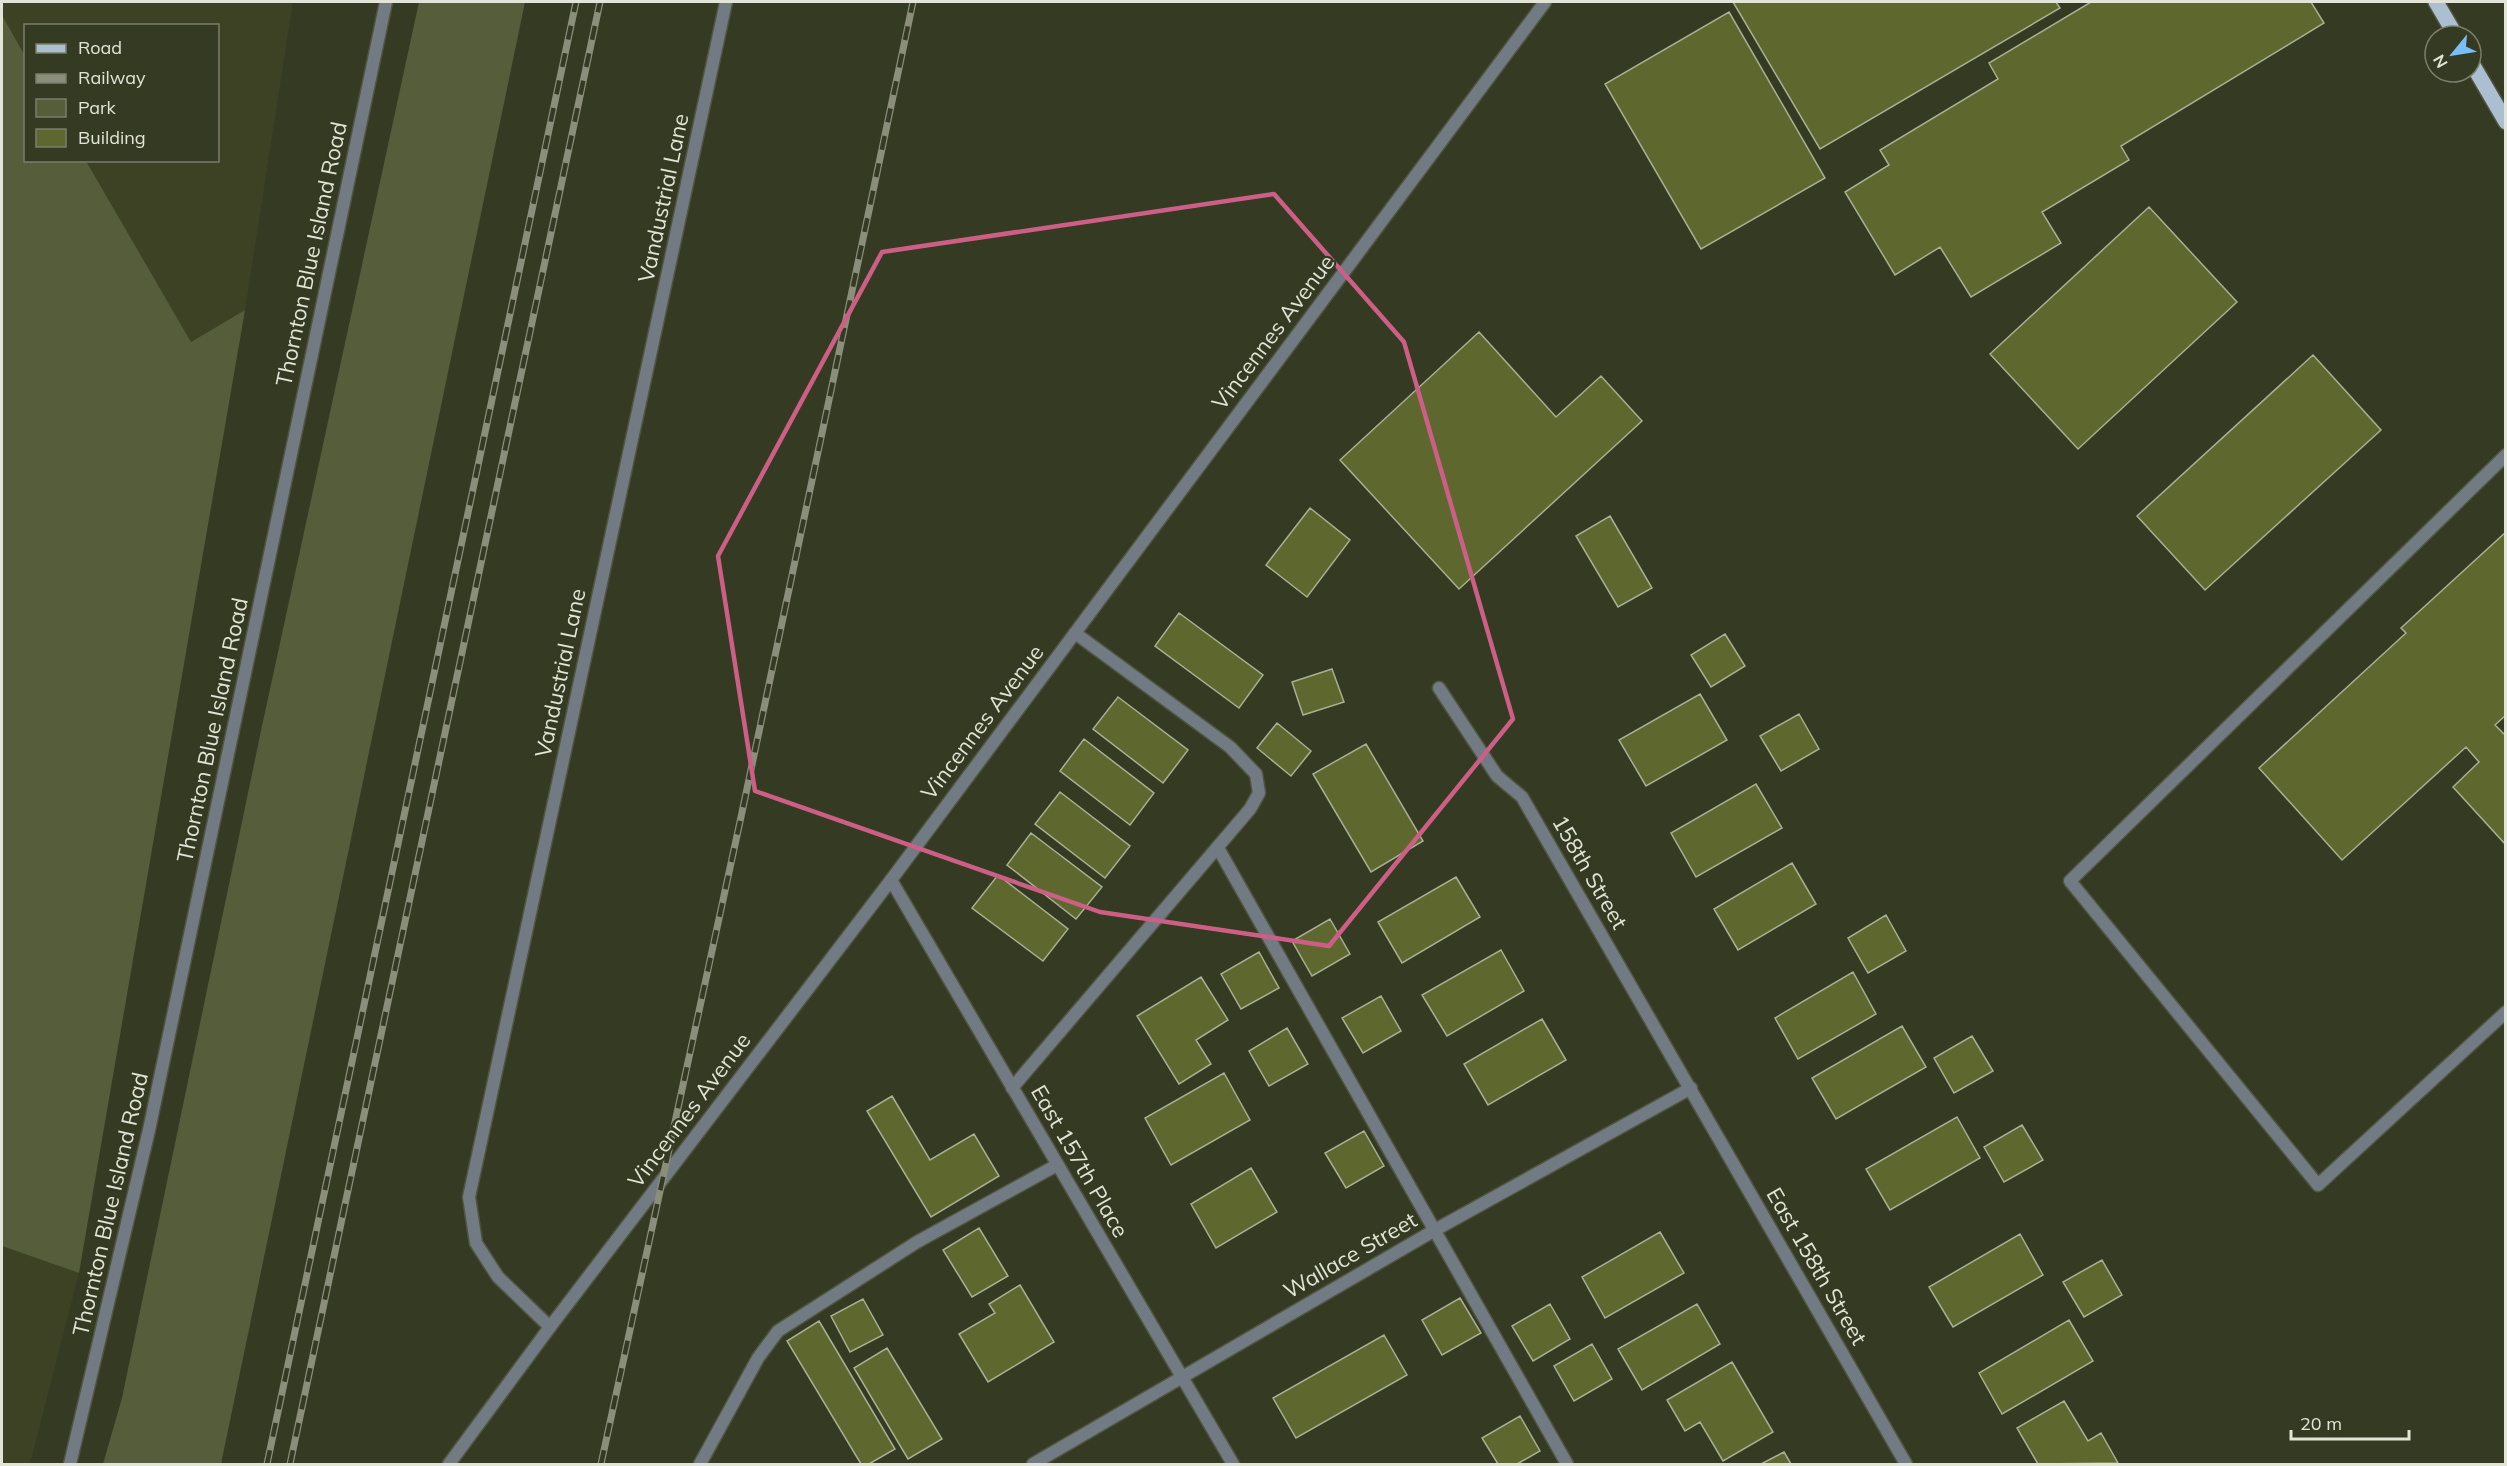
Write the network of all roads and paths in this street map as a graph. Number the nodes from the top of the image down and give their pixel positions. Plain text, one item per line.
1 (386, 2) edge
2 (726, 2) edge
3 (1545, 2) edge
4 (2436, 2) edge
5 (2449, 24) edge
6 (2483, 83) edge
7 (2505, 122) edge
8 (2505, 455) edge
9 (1075, 633) junction
10 (1439, 688) dead end
11 (1218, 848) junction
12 (891, 880) junction
13 (2505, 1012) edge
14 (1012, 1088) junction
15 (1691, 1088) junction
16 (1058, 1165) junction
17 (1435, 1230) junction
18 (550, 1327) junction
19 (1182, 1378) junction
20 (70, 1464) edge
21 (449, 1464) edge
22 (700, 1464) edge
23 (1033, 1464) edge
24 (1233, 1464) edge
25 (1567, 1464) edge
26 (1906, 1464) edge

1 - 20 street, Thornton Blue Island Road
2 - 18 street, Vandustrial Lane
3 - 9 street, Vincennes Avenue
4 - 5 main road
6 - 7 main road
8 - 13 street
9 - 11 street
9 - 12 street, Vincennes Avenue
10 - 15 street, 158th Street
11 - 14 street
11 - 17 street
12 - 14 street, East 157th Place
12 - 18 street, Vincennes Avenue
14 - 16 street, East 157th Place
15 - 17 street, Wallace Street
15 - 26 street, East 158th Street
16 - 19 street, East 157th Place
16 - 22 street
17 - 19 street, Wallace Street
17 - 25 street
18 - 21 street, Vincennes Avenue
19 - 23 street, Wallace Street
19 - 24 street, East 157th Place

